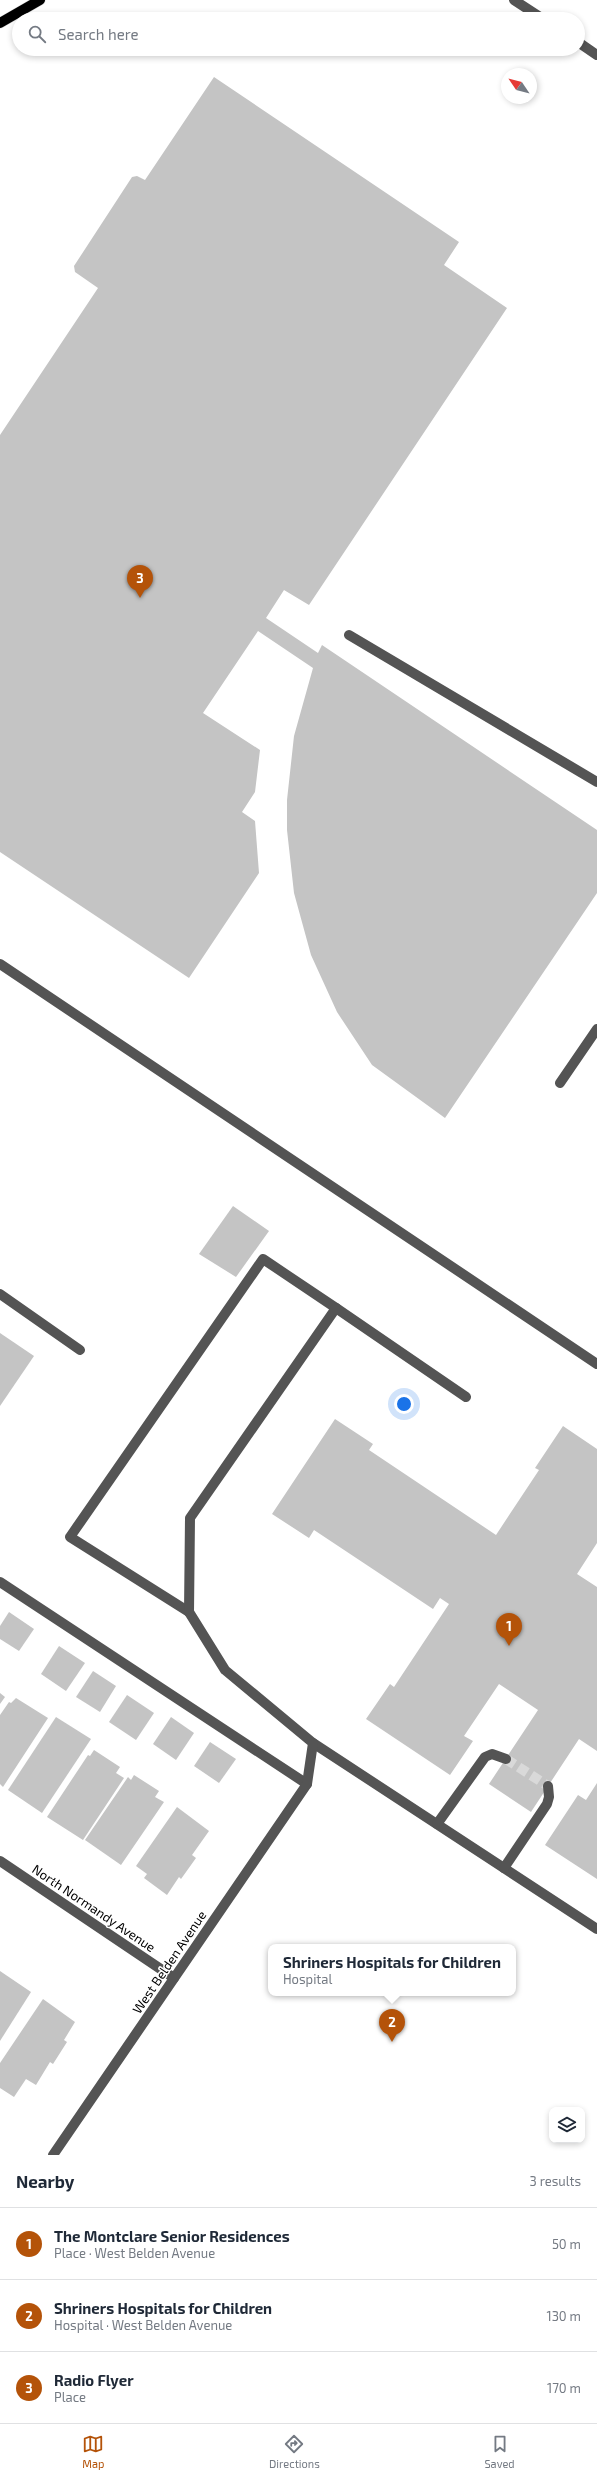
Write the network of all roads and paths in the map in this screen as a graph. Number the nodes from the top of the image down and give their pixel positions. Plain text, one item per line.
1 (40, 0) edge
2 (514, 0) edge
3 (19, 12) edge
4 (532, 12) edge
5 (12, 16) edge
6 (0, 23) edge
7 (585, 47) edge
8 (597, 55) edge
9 (349, 635) dead end
10 (597, 782) edge
11 (0, 964) edge
12 (597, 1029) edge
13 (560, 1083) dead end
14 (0, 1294) edge
15 (336, 1308) junction
16 (80, 1350) dead end
17 (597, 1364) edge
18 (466, 1397) dead end
19 (0, 1582) edge
20 (189, 1612) junction
21 (313, 1743) junction
22 (506, 1759) tunnel mouth
23 (307, 1784) junction
24 (548, 1786) dead end
25 (437, 1824) junction
26 (0, 1861) edge
27 (504, 1868) junction
28 (597, 1930) edge
29 (174, 1978) junction
30 (54, 2155) edge

1 - 3 main road
2 - 4 street
5 - 6 main road
7 - 8 street
9 - 10 street
11 - 17 street
12 - 13 street
14 - 16 street
15 - 18 street
15 - 20 street
15 - 20 street
19 - 23 street
20 - 21 street
21 - 23 street
21 - 25 street
22 - 25 street
23 - 29 street, West Belden Avenue
24 - 27 street
25 - 27 street
26 - 29 street, North Normandy Avenue
27 - 28 street
29 - 30 street, West Belden Avenue

